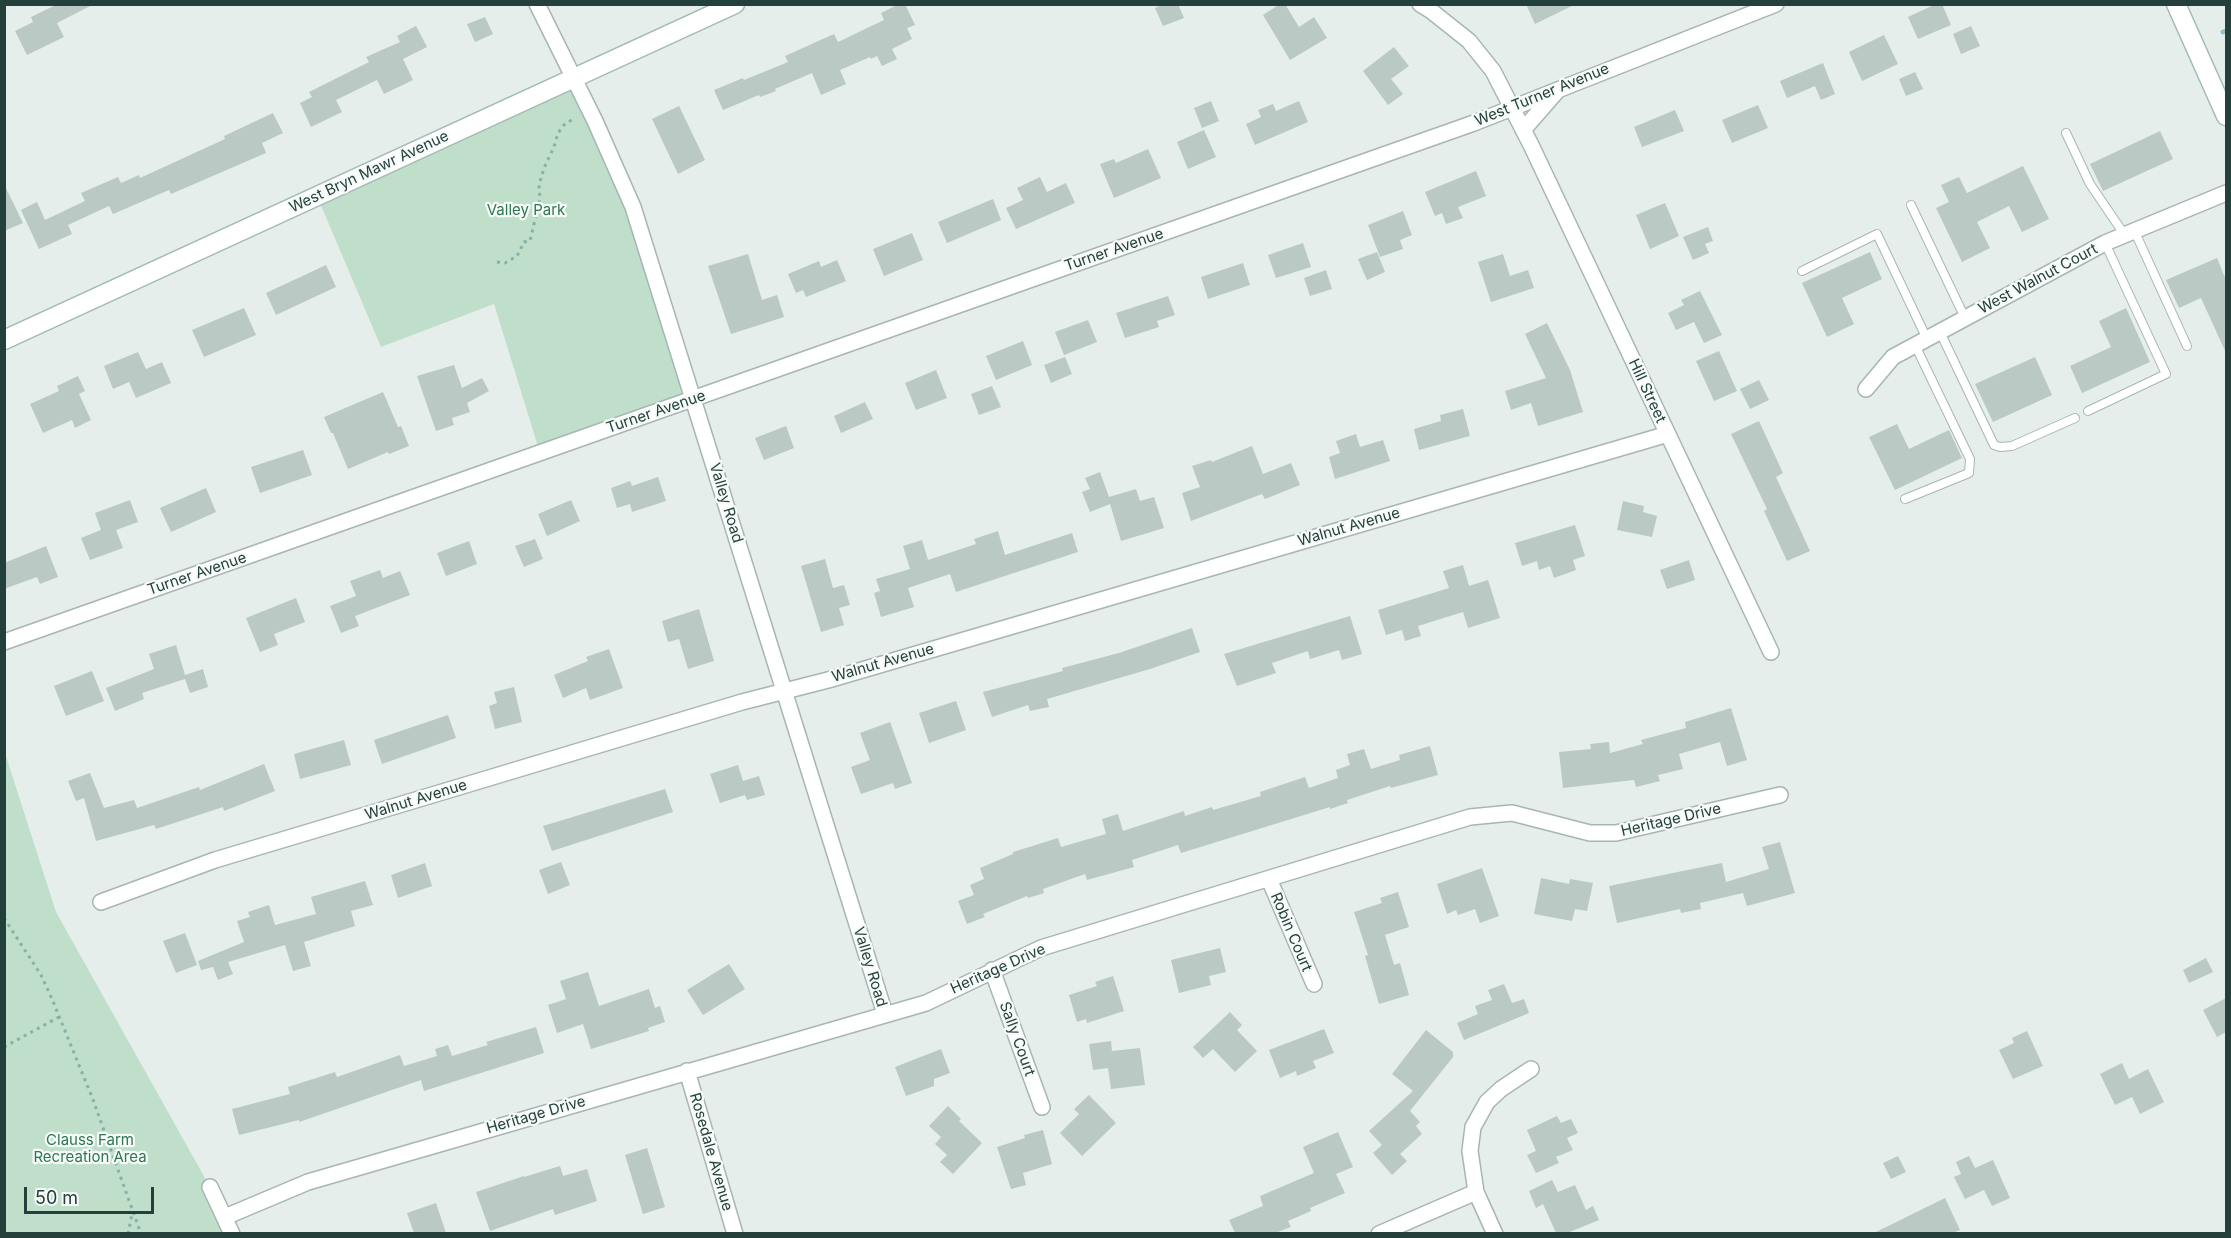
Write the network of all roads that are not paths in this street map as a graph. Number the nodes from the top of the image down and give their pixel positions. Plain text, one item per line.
1 (537, 4) edge
2 (735, 4) edge
3 (1420, 4) edge
4 (1776, 4) edge
5 (2176, 4) edge
6 (574, 78) junction
7 (1559, 89) junction
8 (1511, 107) junction
9 (2226, 116) edge
10 (1523, 130) junction
11 (2066, 133) dead end
12 (1307, 182) joint
13 (2226, 193) edge
14 (1911, 206) dead end
15 (2129, 232) junction
16 (2105, 243) junction
17 (1802, 271) dead end
18 (1965, 318) junction
19 (1927, 338) junction
20 (4, 340) edge
21 (2187, 346) dead end
22 (1866, 389) dead end
23 (693, 399) junction
24 (2088, 411) dead end
25 (2075, 418) dead end
26 (1668, 434) junction
27 (1905, 499) dead end
28 (4, 642) edge
29 (1771, 652) dead end
30 (785, 691) junction
31 (1780, 795) dead end
32 (1269, 879) junction
33 (101, 902) dead end
34 (992, 970) junction
35 (1314, 984) dead end
36 (885, 1014) junction
37 (1531, 1069) dead end
38 (687, 1071) junction
39 (1042, 1107) dead end
40 (210, 1187) dead end
41 (1476, 1192) junction
42 (225, 1217) junction
43 (232, 1233) edge
44 (735, 1233) edge
45 (1379, 1233) edge
46 (1495, 1233) edge

1 - 6 street, Valley Road
2 - 6 street, West Bryn Mawr Avenue
3 - 8 street, Hill Street
4 - 7 street, West Turner Avenue
5 - 9 street
6 - 20 street, West Bryn Mawr Avenue
6 - 23 street, Valley Road
7 - 8 street, West Turner Avenue
7 - 10 street
8 - 10 street, Hill Street
8 - 12 street, West Turner Avenue
10 - 26 street, Hill Street
11 - 15 lane
12 - 23 street, Turner Avenue
13 - 15 street, West Walnut Court
14 - 18 lane
15 - 16 street, West Walnut Court
15 - 21 lane
16 - 18 street, West Walnut Court
16 - 24 lane
17 - 19 lane
18 - 19 street, West Walnut Court
19 - 22 street, West Walnut Court
19 - 25 lane
19 - 27 lane
23 - 28 street, Turner Avenue
23 - 30 street, Valley Road
26 - 29 street, Hill Street
26 - 30 street, Walnut Avenue
30 - 33 street, Walnut Avenue
30 - 36 street, Valley Road
31 - 32 street, Heritage Drive
32 - 34 street, Heritage Drive
32 - 35 street, Robin Court
34 - 36 street, Heritage Drive
34 - 39 street, Sally Court
36 - 38 street, Heritage Drive
37 - 41 street
38 - 42 street, Heritage Drive
38 - 44 street, Rosedale Avenue
40 - 42 street
41 - 45 street
41 - 46 street
42 - 43 street

